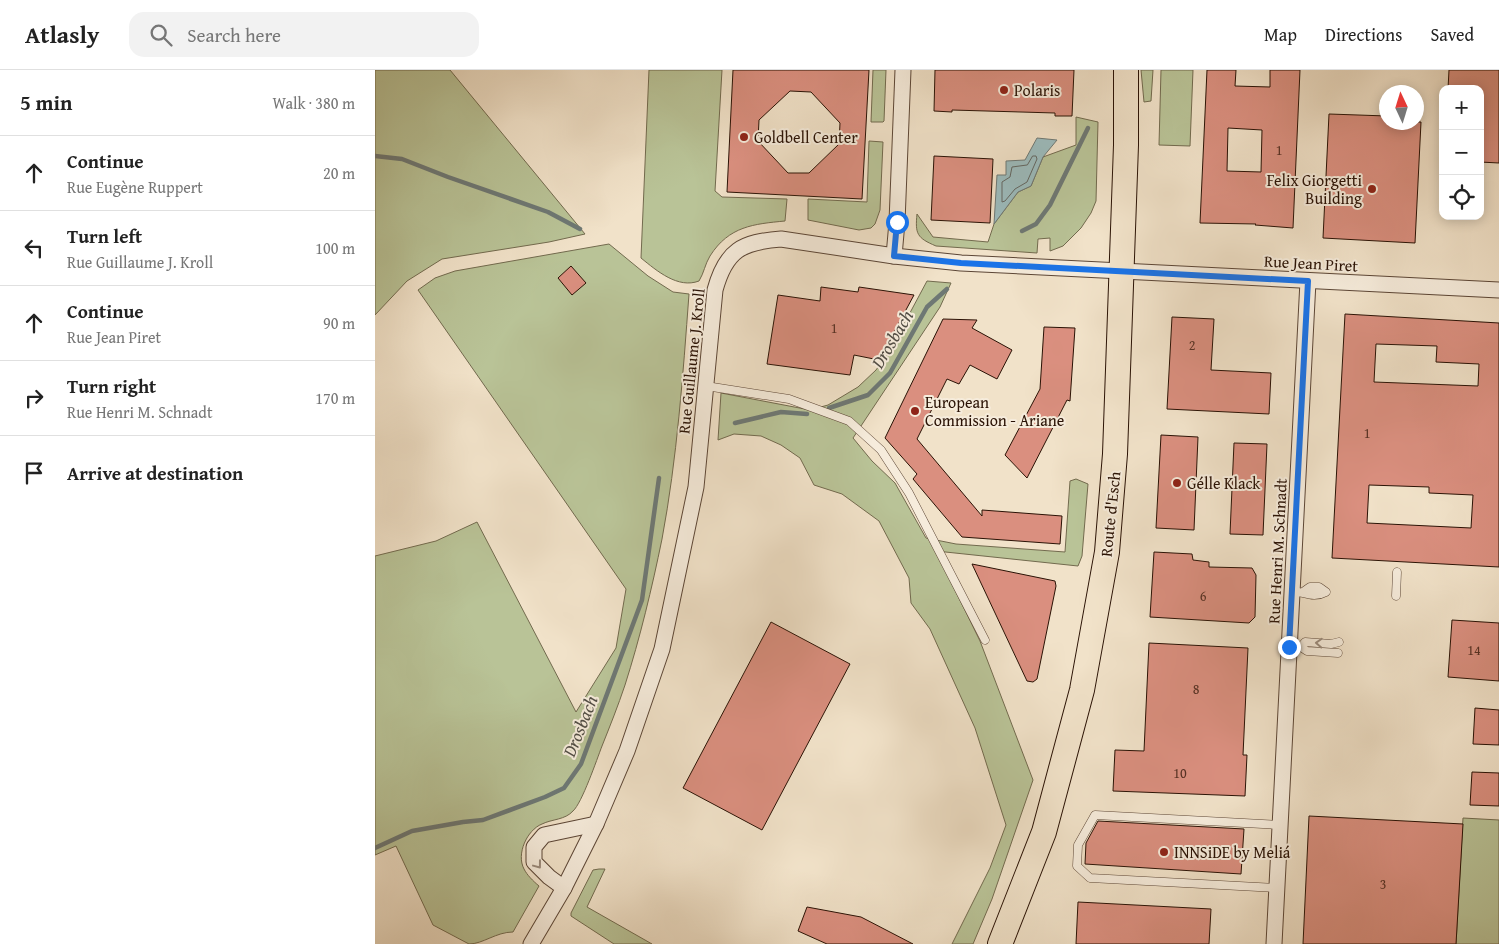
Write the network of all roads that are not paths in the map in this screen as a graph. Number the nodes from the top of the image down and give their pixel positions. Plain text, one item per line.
1 (903, 70) edge
2 (1126, 70) edge
3 (894, 256) junction
4 (1122, 271) junction
5 (1308, 281) junction
6 (1499, 290) edge
7 (707, 386) junction
8 (1397, 572) dead end
9 (1397, 596) dead end
10 (985, 640) dead end
11 (1339, 642) dead end
12 (1295, 647) junction
13 (1338, 653) dead end
14 (596, 824) junction
15 (1280, 824) junction
16 (565, 888) junction
17 (1277, 888) junction
18 (531, 944) edge
19 (1000, 944) edge
20 (1274, 944) edge

1 - 3 street
2 - 4 main road, Route d'Esch
3 - 4 street, Rue Guillaume J. Kroll
3 - 7 street, Rue Guillaume J. Kroll
4 - 5 street, Rue Jean Piret
4 - 19 main road, Route d'Esch
5 - 6 street, Rue Jean Piret
5 - 12 street, Rue Henri M. Schnadt
7 - 10 lane
7 - 14 street, Rue Guillaume J. Kroll
8 - 9 lane
11 -> 12 lane
12 - 13 lane
12 - 15 street, Rue Henri M. Schnadt
14 - 16 street, Rue Guillaume J. Kroll
14 -> 16 street
15 - 17 street, Rue Henri M. Schnadt
15 - 17 lane
16 - 18 street, Rue Guillaume J. Kroll
17 - 20 street, Rue Henri M. Schnadt

